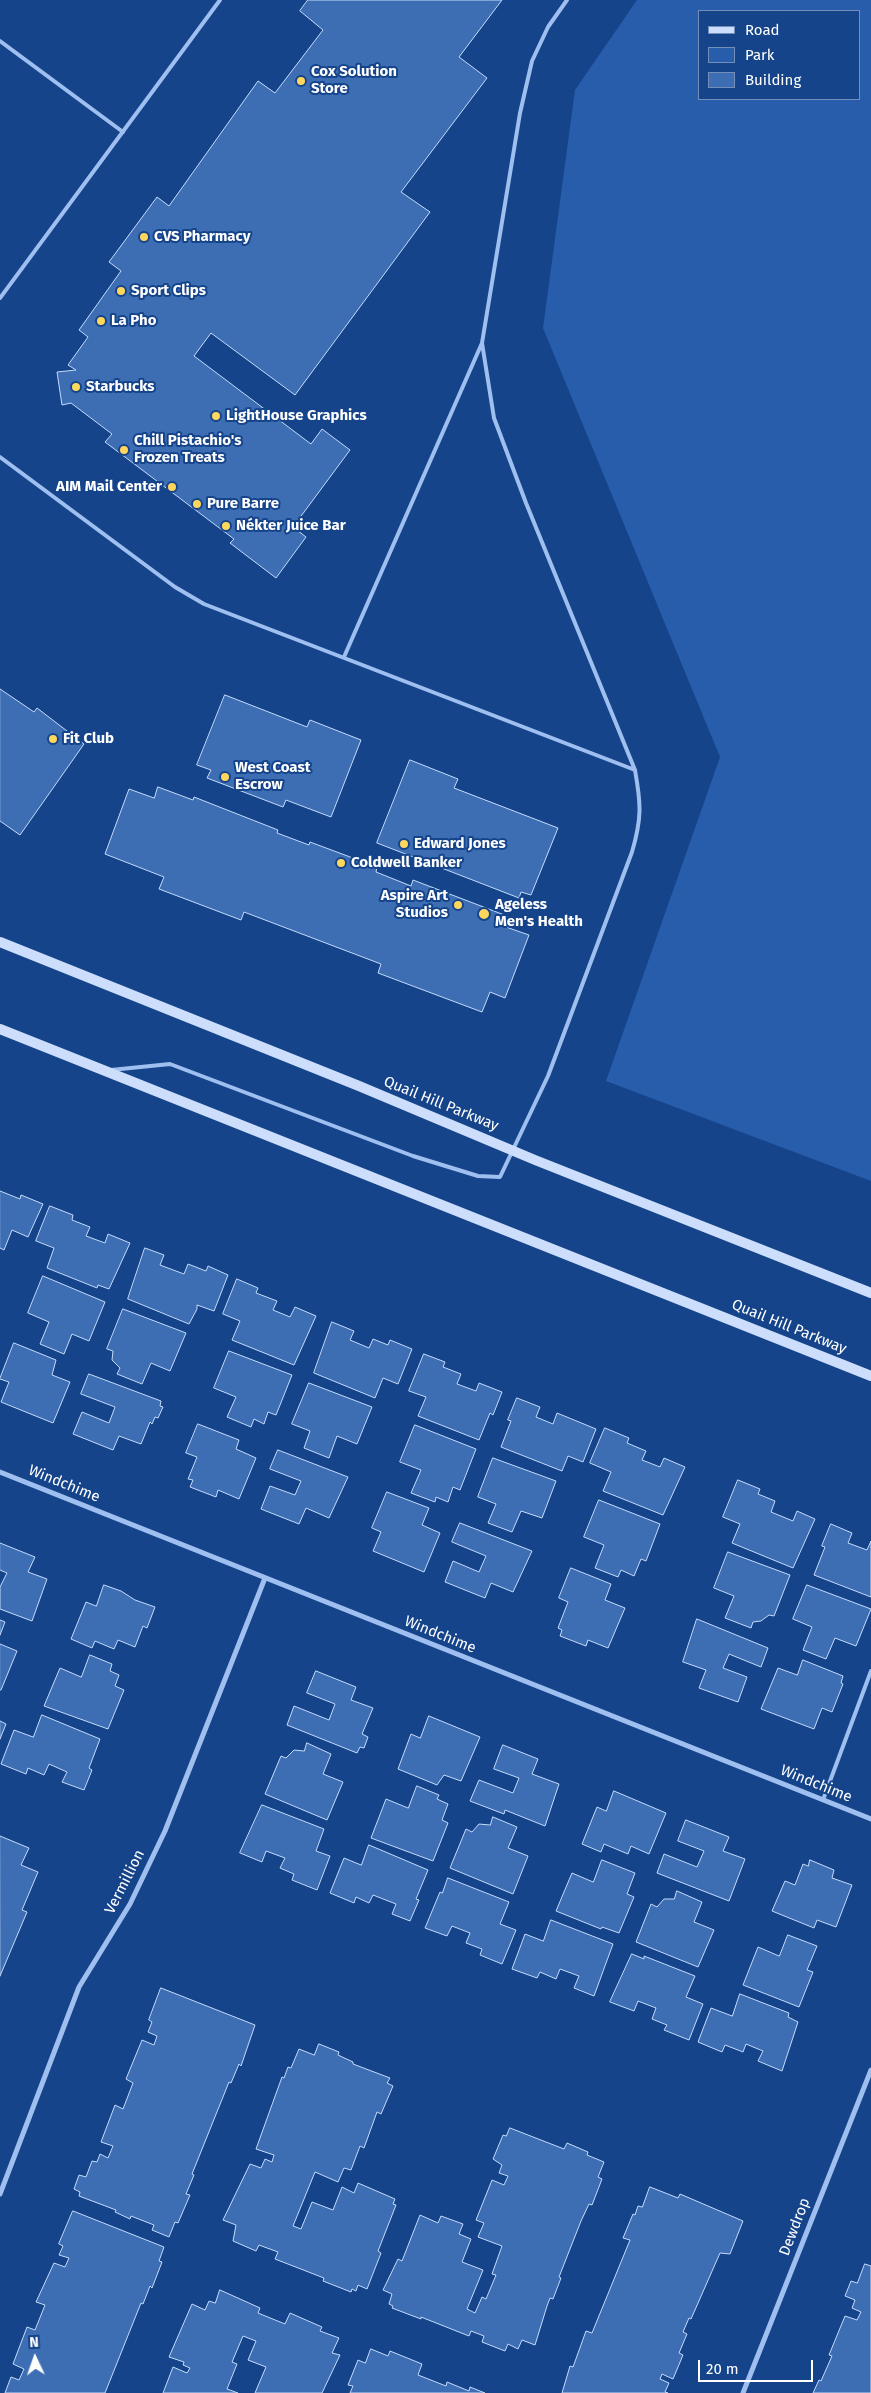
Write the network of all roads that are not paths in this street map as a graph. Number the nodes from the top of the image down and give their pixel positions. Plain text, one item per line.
1 (220, 0) edge
2 (567, 0) edge
3 (0, 41) edge
4 (122, 132) junction
5 (0, 298) edge
6 (482, 342) junction
7 (0, 457) edge
8 (344, 657) junction
9 (635, 770) junction
10 (0, 942) edge
11 (0, 1029) edge
12 (106, 1070) junction
13 (512, 1150) junction
14 (871, 1293) edge
15 (871, 1376) edge
16 (0, 1472) edge
17 (265, 1578) junction
18 (871, 1671) edge
19 (823, 1800) junction
20 (871, 1820) edge
21 (871, 2070) edge
22 (0, 2175) edge
23 (6, 2177) junction
24 (0, 2194) edge
25 (742, 2393) edge

1 - 4 lane
2 - 6 lane
3 - 4 lane
4 - 5 lane
6 - 8 lane
6 - 9 lane
7 - 8 lane
8 - 9 lane
9 - 13 lane
10 - 13 main road, Quail Hill Parkway
11 - 12 main road, Quail Hill Parkway
12 - 13 lane
12 - 15 main road, Quail Hill Parkway
13 - 14 main road, Quail Hill Parkway
16 - 17 street, Windchime
17 - 19 street, Windchime
17 - 23 street, Vermillion
18 - 19 lane
19 - 20 street, Windchime
21 - 25 street, Dewdrop
22 - 23 street
23 - 24 street, Vermillion

